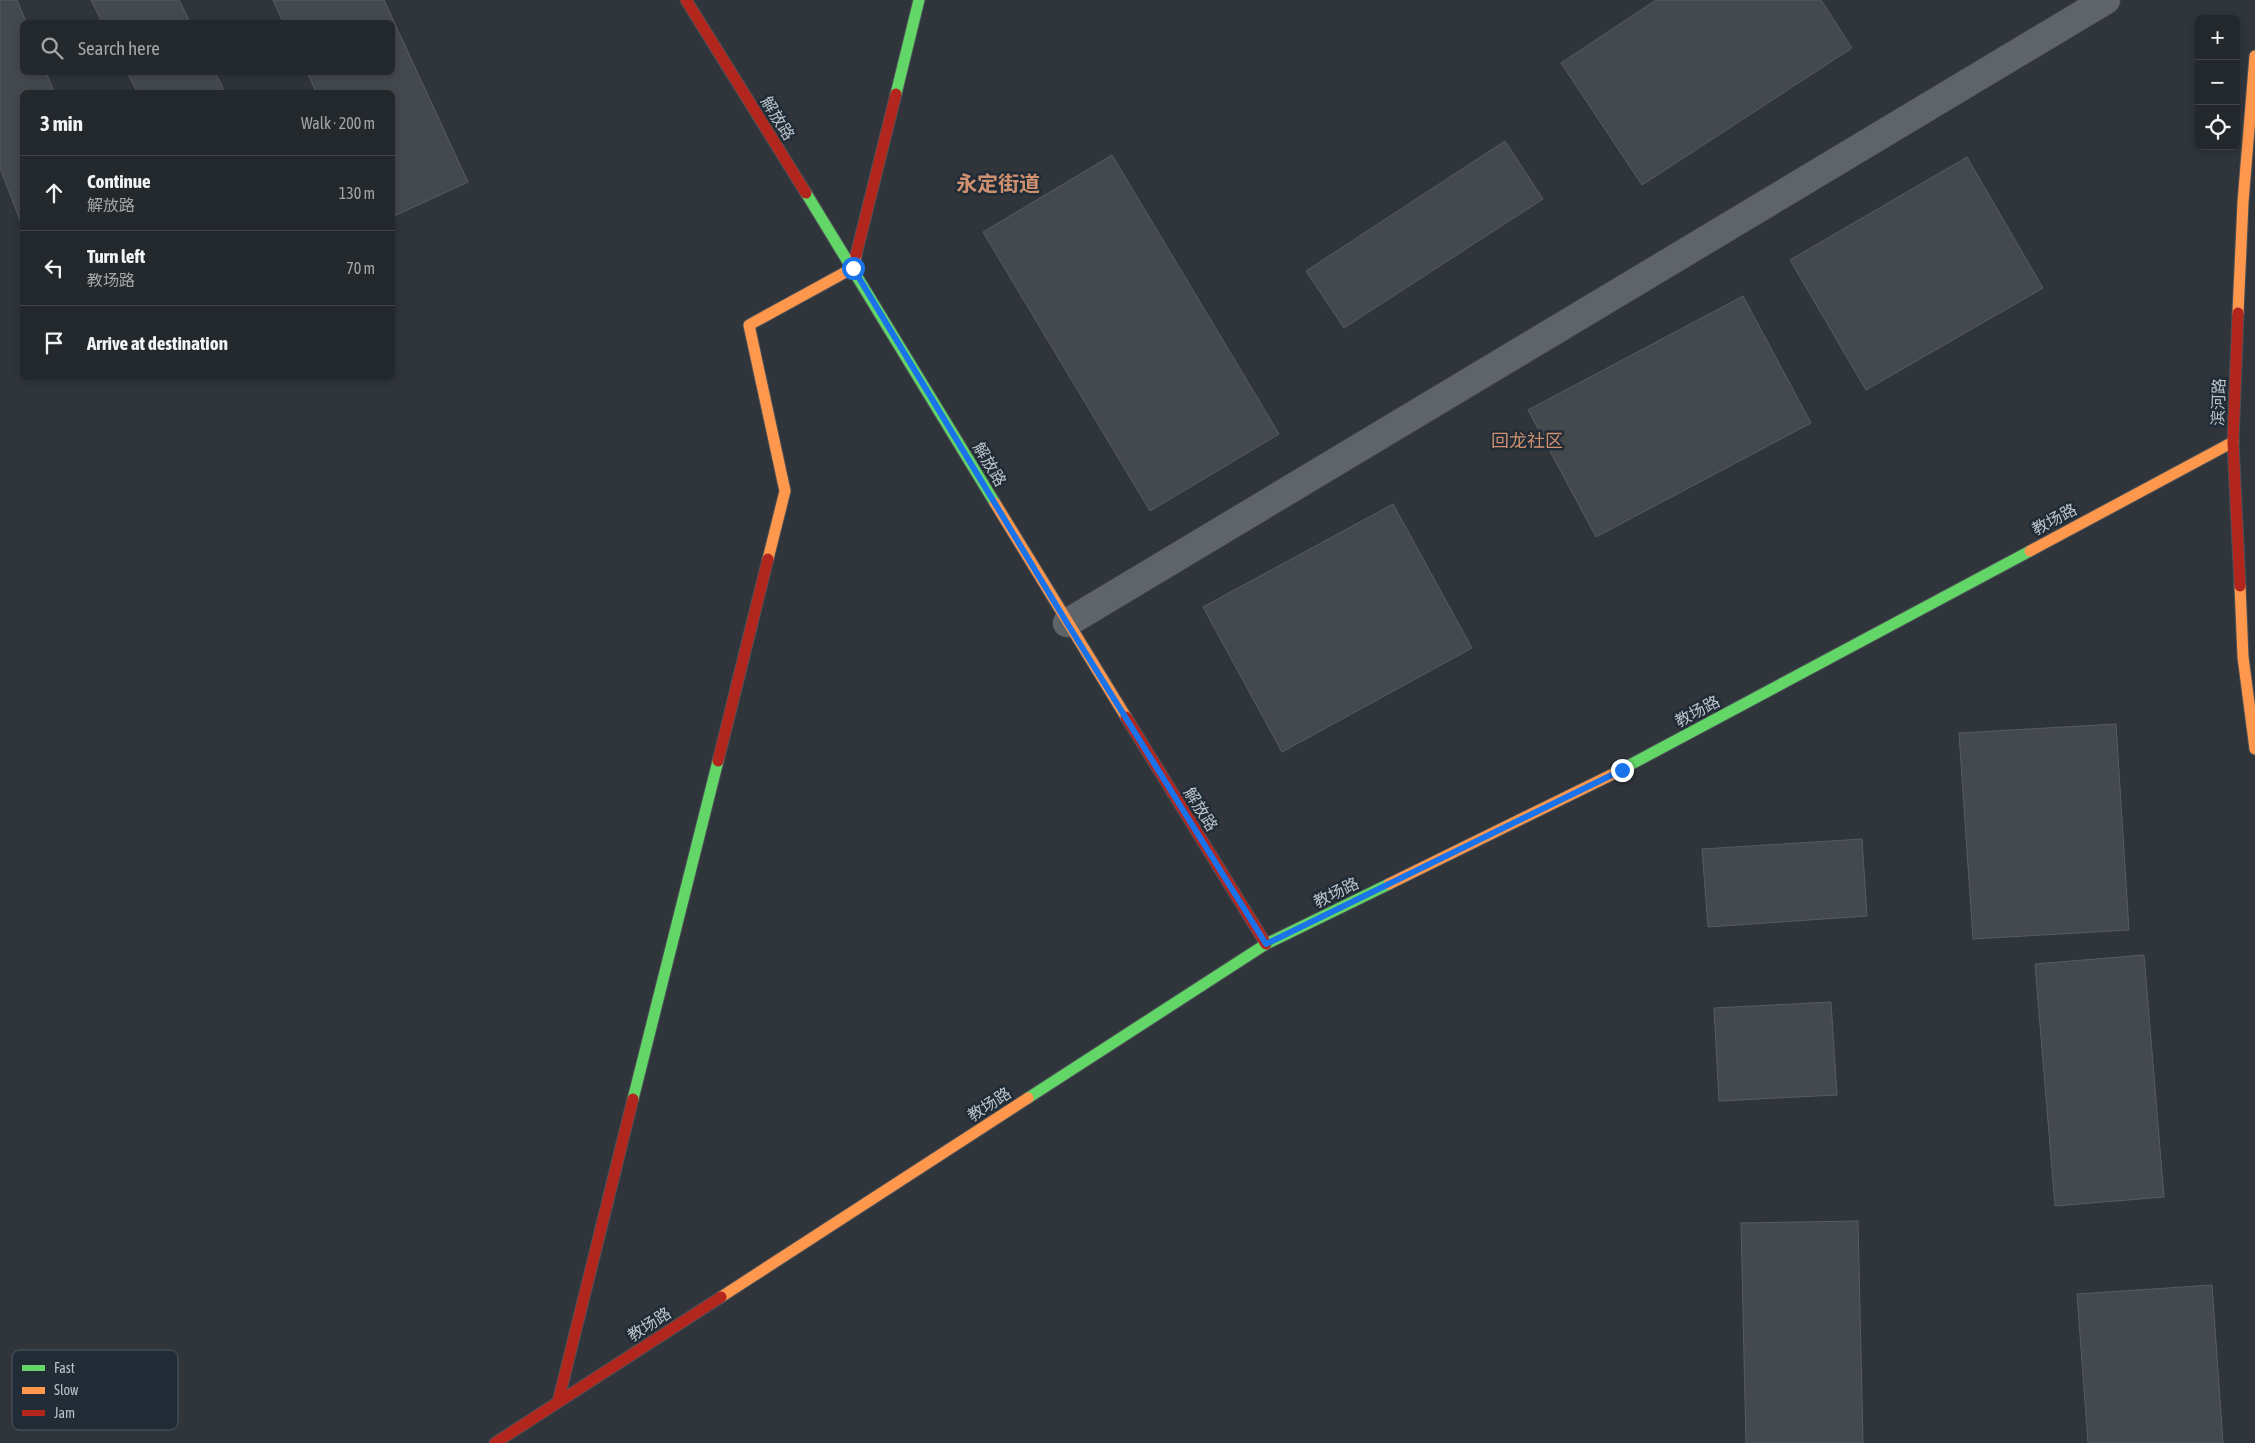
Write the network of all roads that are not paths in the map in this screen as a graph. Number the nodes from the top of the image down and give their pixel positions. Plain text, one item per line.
1 (686, 0) edge
2 (919, 0) edge
3 (2106, 0) edge
4 (2255, 56) edge
5 (853, 268) junction
6 (2233, 442) junction
7 (1067, 623) junction
8 (2255, 749) edge
9 (1266, 944) junction
10 (558, 1402) junction
11 (495, 1443) edge

1 - 5 street, 解放路
2 - 5 street
3 - 7 street
4 - 6 street, 滨河路
5 - 7 street, 解放路
5 - 10 street
6 - 8 street, 滨河路
6 - 9 street, 教场路
7 - 9 street, 解放路
9 - 10 street, 教场路
10 - 11 street, 教场路

